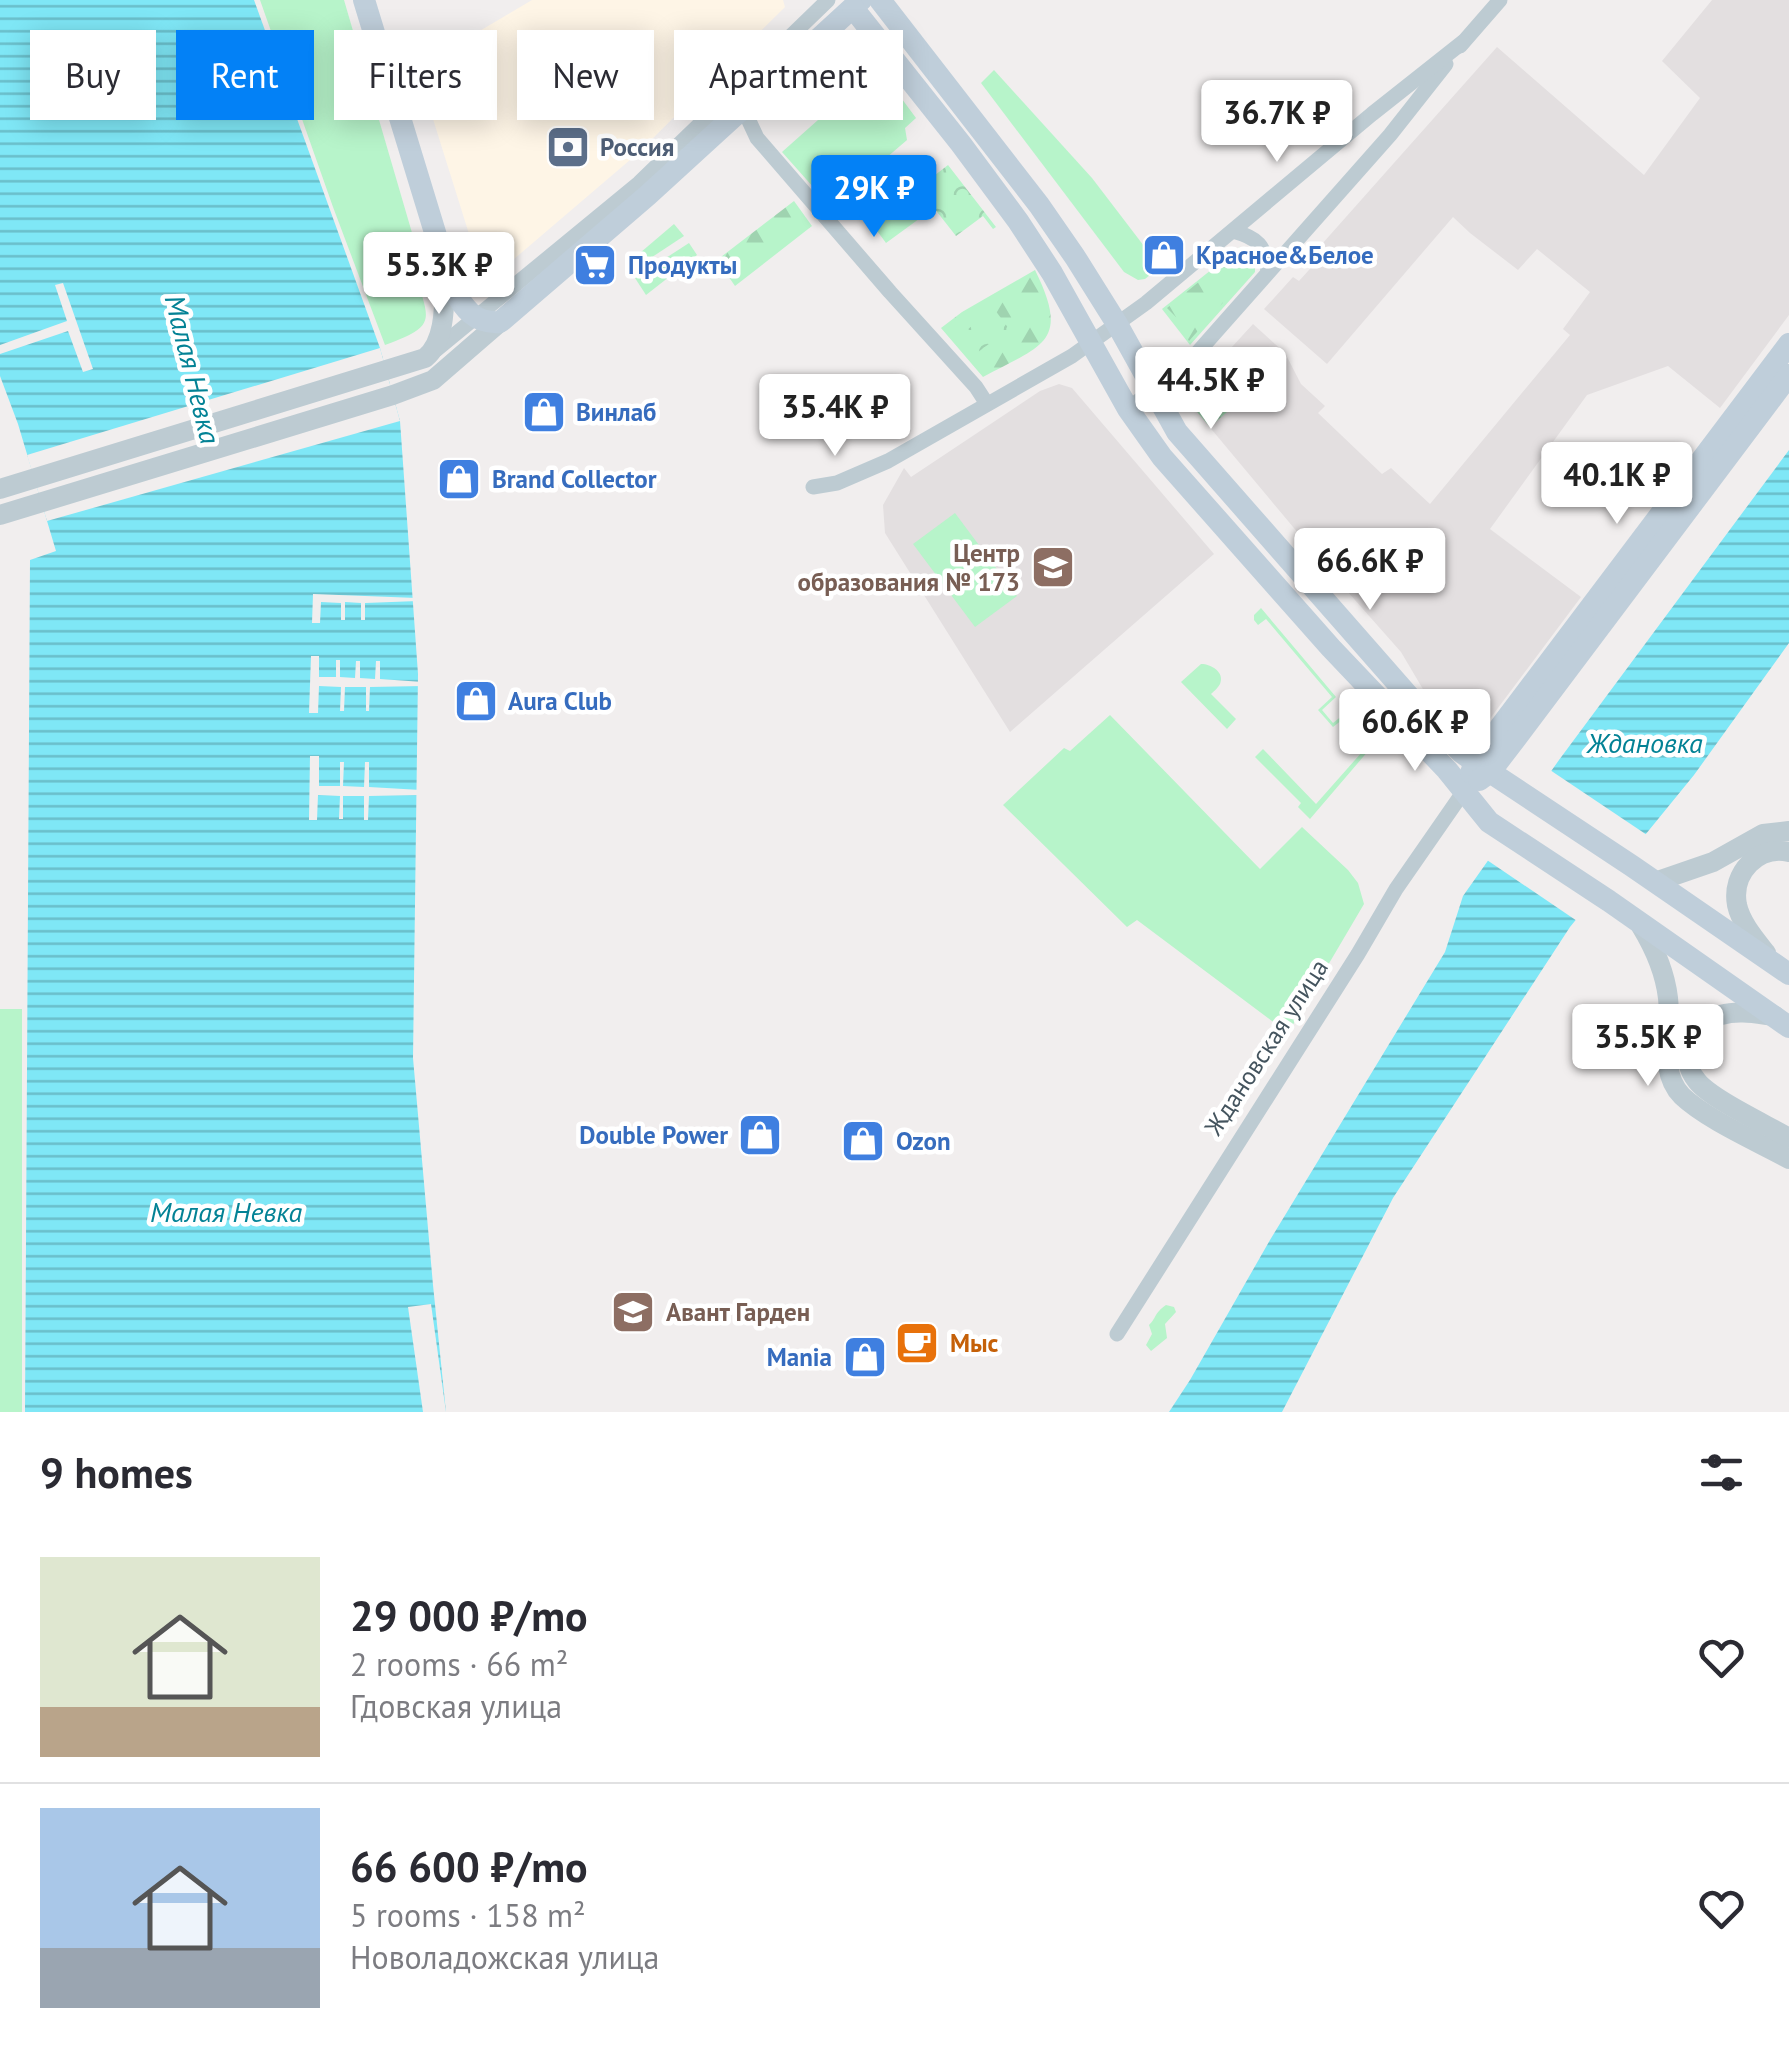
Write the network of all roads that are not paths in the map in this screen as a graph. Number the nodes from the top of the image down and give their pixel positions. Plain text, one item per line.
1 (364, 0) edge
2 (828, 0) edge
3 (880, 0) edge
4 (1500, 0) edge
5 (855, 2) edge
6 (825, 30) edge
7 (1464, 42) junction
8 (730, 120) edge
9 (748, 120) edge
10 (1233, 231) junction
11 (445, 267) junction
12 (1268, 271) junction
13 (474, 317) junction
14 (500, 322) junction
15 (1117, 324) junction
16 (1090, 344) junction
17 (1789, 344) edge
18 (434, 351) junction
19 (1789, 376) edge
20 (1153, 391) junction
21 (986, 404) junction
22 (1128, 409) junction
23 (813, 487) dead end
24 (0, 489) edge
25 (0, 515) edge
26 (1482, 767) junction
27 (1464, 790) junction
28 (1789, 831) edge
29 (1789, 852) edge
30 (1655, 882) junction
31 (1637, 920) junction
32 (1783, 970) edge
33 (1782, 1022) edge
34 (1789, 1138) edge
35 (1789, 1160) edge
36 (1117, 1334) dead end

1 - 11 main road
2 - 13 street
3 - 15 main road
4 - 7 street
5 - 6 main road
5 - 16 main road
7 - 10 street
7 - 12 street
8 - 14 main road
9 - 21 street
10 - 12 street
10 - 15 street
11 - 13 main road
11 - 18 street
12 - 20 street
13 - 14 main road
13 - 18 street
14 - 25 street
15 - 16 street
15 - 20 main road
16 - 21 street
16 - 22 main road
17 - 26 main road, Ждановская улица
18 - 24 street
19 - 26 main road, Ждановская улица
20 - 22 street
20 - 26 main road
21 - 23 street
22 - 27 main road
26 - 27 main road, Ждановская улица
26 - 30 main road
27 - 31 main road
27 - 36 street, Ждановская улица
28 - 30 street
29 - 32 street
30 - 32 main road
31 - 33 main road
31 - 35 street
33 - 34 street

